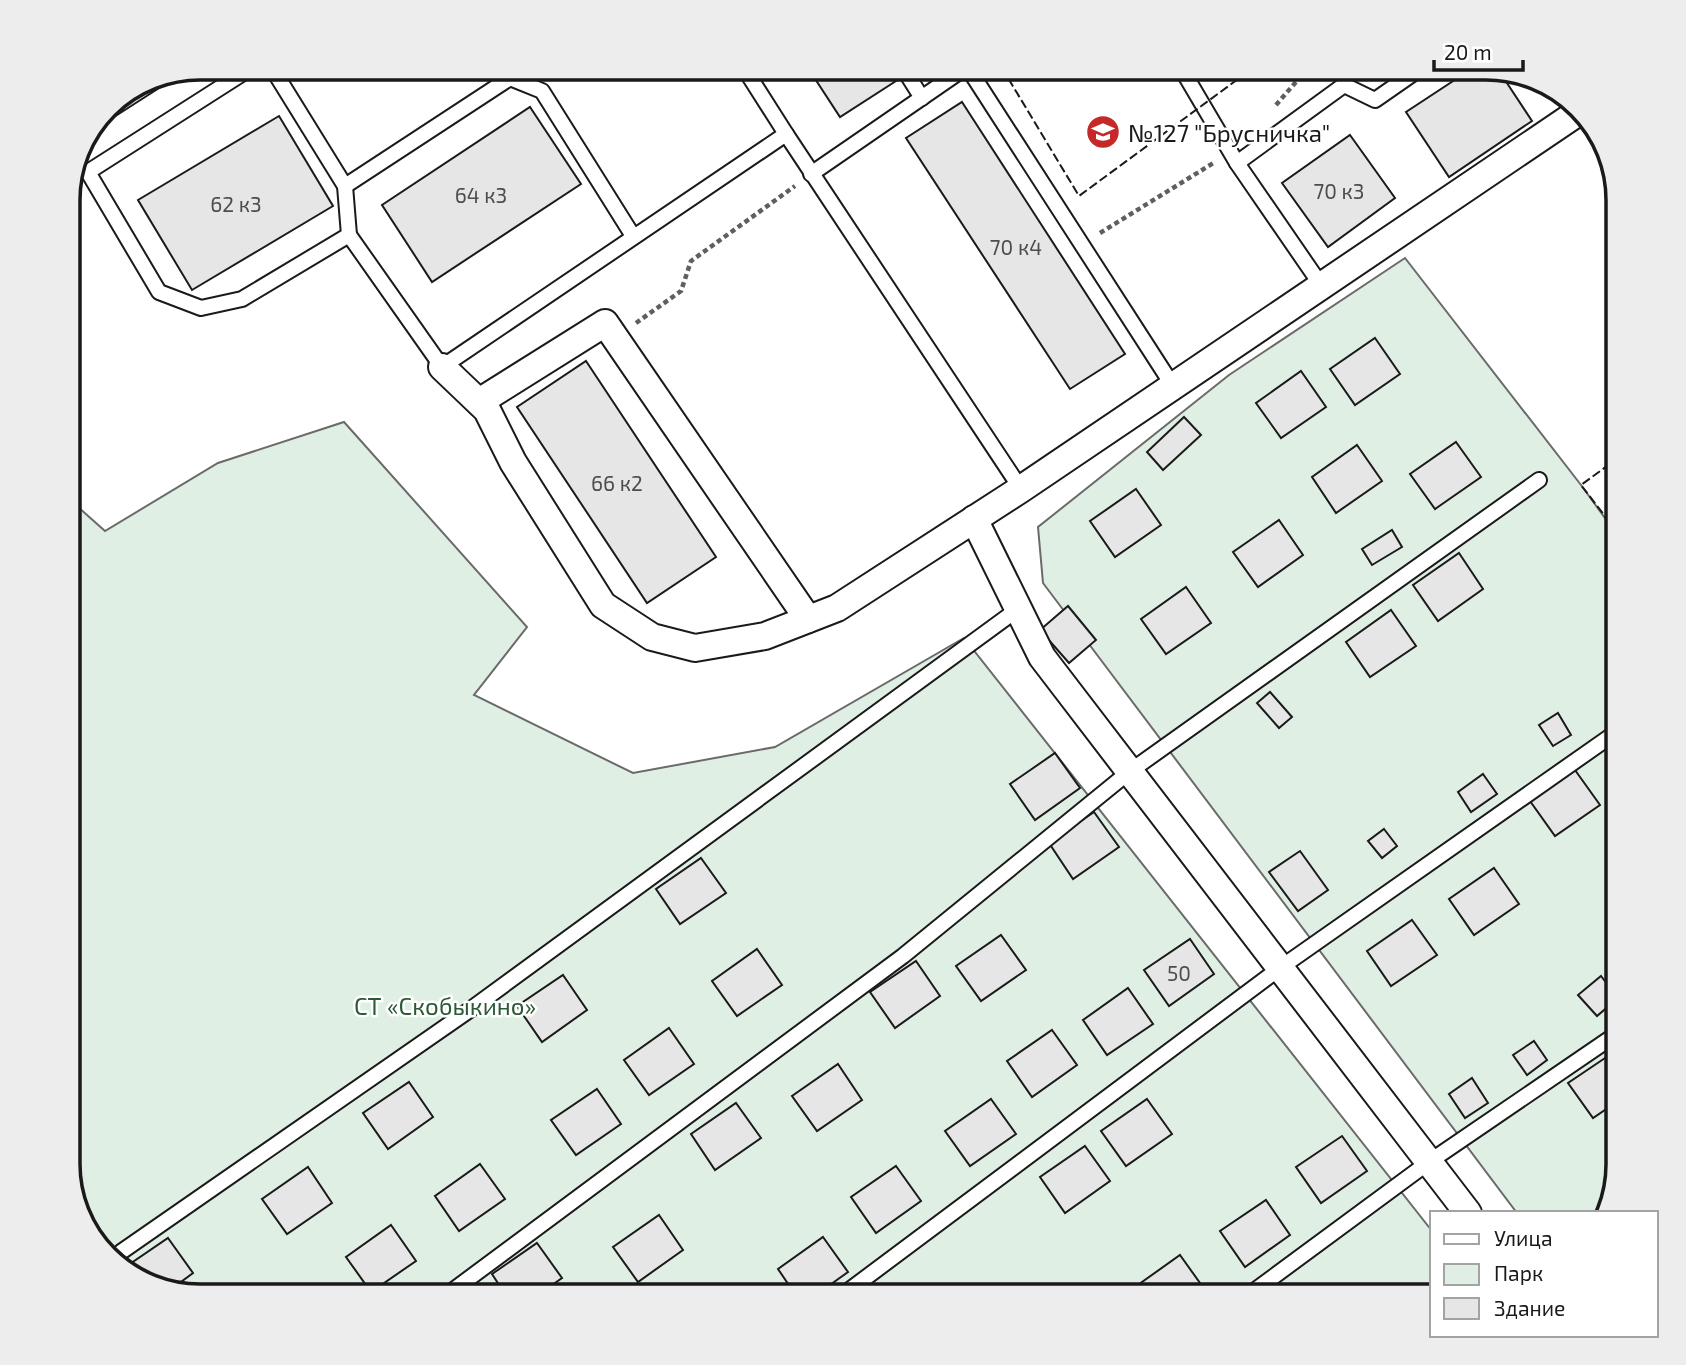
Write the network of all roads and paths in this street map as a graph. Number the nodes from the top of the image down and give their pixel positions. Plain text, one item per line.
1 (232, 80) edge
2 (279, 80) edge
3 (507, 80) edge
4 (515, 80) edge
5 (752, 80) edge
6 (910, 80) edge
7 (950, 80) edge
8 (975, 80) edge
9 (1188, 80) edge
10 (1404, 80) edge
11 (922, 99) junction
12 (1571, 117) edge
13 (786, 134) junction
14 (1233, 158) junction
15 (811, 174) junction
16 (345, 186) junction
17 (349, 235) junction
18 (633, 236) junction
19 (1082, 244) junction
20 (1321, 285) junction
21 (615, 337) junction
22 (442, 368) junction
23 (1173, 386) junction
24 (479, 402) junction
25 (1539, 480) dead end
26 (1021, 489) junction
27 (974, 519) junction
28 (1017, 609) junction
29 (808, 619) junction
30 (1606, 739) edge
31 (1129, 772) junction
32 (1280, 968) junction
33 (1606, 1040) edge
34 (1429, 1162) junction
35 (1466, 1211) edge
36 (121, 1252) dead end
37 (461, 1284) edge
38 (857, 1284) edge
39 (1264, 1284) edge

1 - 17 lane
2 - 16 lane
3 - 16 lane
4 - 18 lane
5 - 13 lane
6 - 11 lane
7 - 11 lane
8 - 19 lane
9 - 14 lane
10 - 14 lane
11 - 15 lane
12 - 20 street
13 - 15 lane
13 - 18 lane
14 - 19 path
14 - 20 lane
15 - 21 path
15 - 26 lane
16 - 17 lane
17 - 22 lane
18 - 22 lane
19 - 23 lane
20 - 23 street
21 - 24 street
21 - 29 street
22 - 24 street
23 - 26 street
24 - 29 street
25 - 31 lane
26 - 27 street
27 - 28 street
27 - 29 street
28 - 31 street
28 - 36 lane
30 - 32 lane
31 - 32 street
31 - 37 lane
32 - 34 street
32 - 38 lane
33 - 34 lane
34 - 35 street
34 - 39 lane

